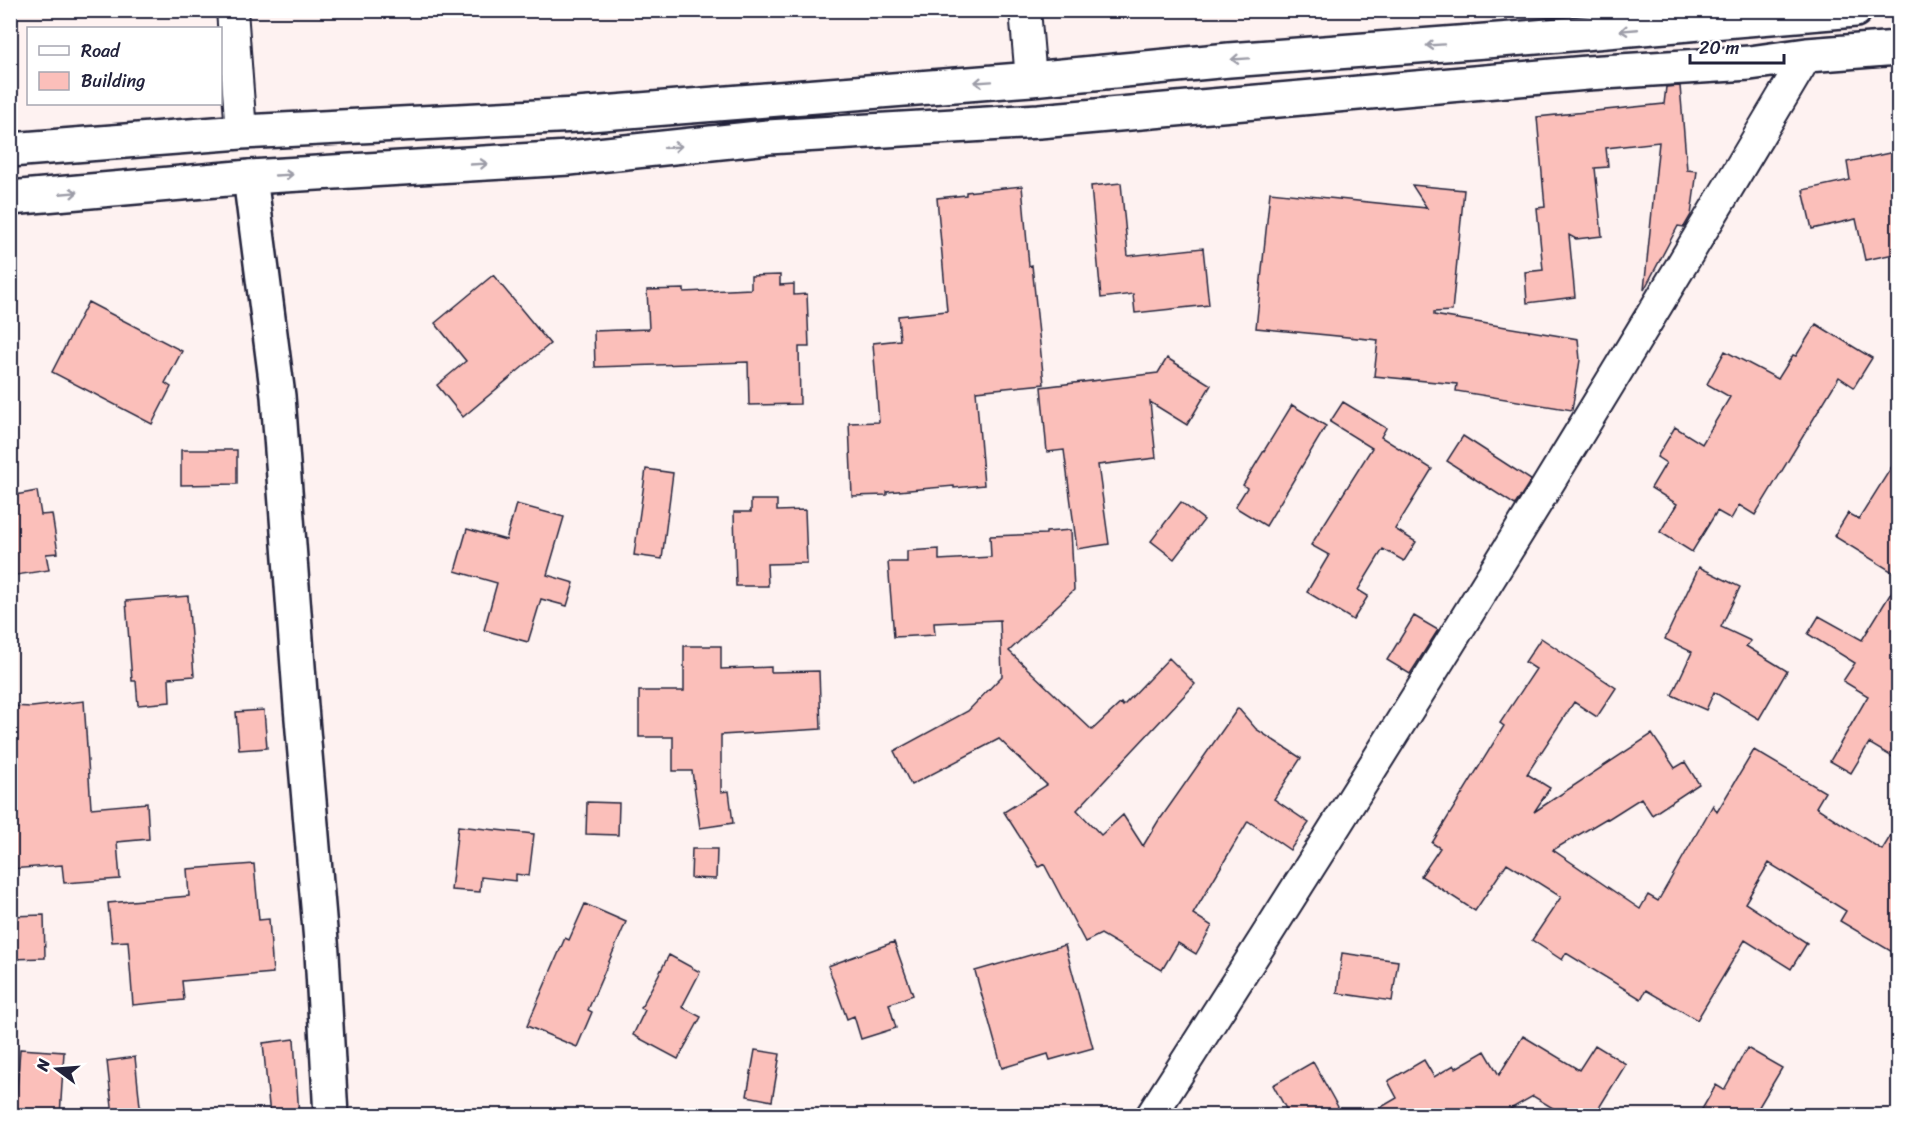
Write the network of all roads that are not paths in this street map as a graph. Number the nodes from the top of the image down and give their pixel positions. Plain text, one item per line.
1 (232, 10) edge
2 (1025, 10) edge
3 (1855, 10) edge
4 (1899, 48) edge
5 (1807, 55) junction
6 (1031, 79) junction
7 (241, 132) junction
8 (10, 150) edge
9 (250, 177) junction
10 (10, 198) edge
11 (331, 1116) edge
12 (1151, 1116) edge

1 - 7 street
2 - 6 street
3 -> 6 main road
4 - 5 main road
9 -> 5 main road
5 - 12 street
6 -> 7 main road
7 - 8 main road
10 -> 9 main road
9 - 11 main road

